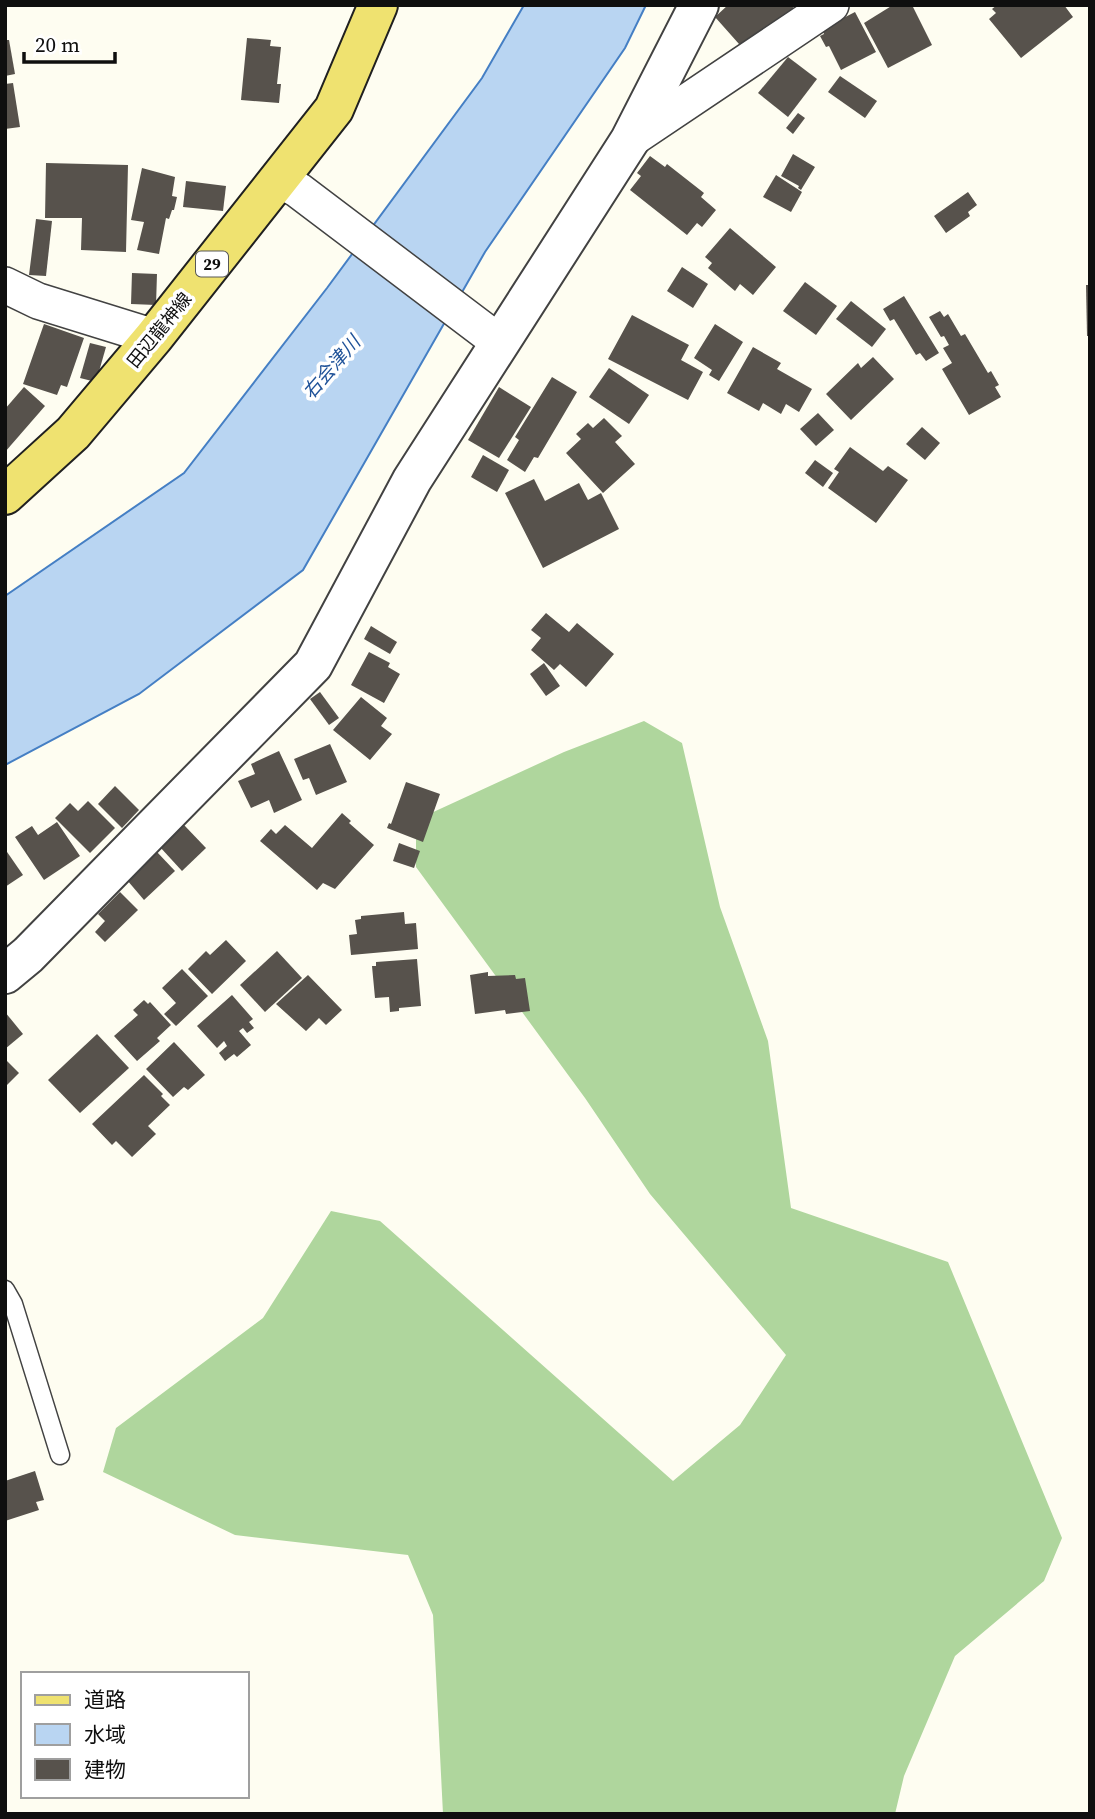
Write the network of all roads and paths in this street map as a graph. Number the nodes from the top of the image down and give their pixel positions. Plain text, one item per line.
1 (378, 5) edge
2 (699, 5) edge
3 (831, 5) edge
4 (630, 140) junction
5 (289, 185) junction
6 (5, 285) edge
7 (154, 337) junction
8 (495, 337) junction
9 (5, 495) edge
10 (5, 974) edge
11 (8, 1302) edge
12 (60, 1455) dead end

1 - 5 main road, 田辺龍神線 / 29
2 - 4 street
3 - 4 street
4 - 8 street
5 - 7 main road, 田辺龍神線 / 29
5 - 8 street
6 - 7 street
7 - 9 main road, 田辺龍神線 / 29
8 - 10 street
11 - 12 lane

